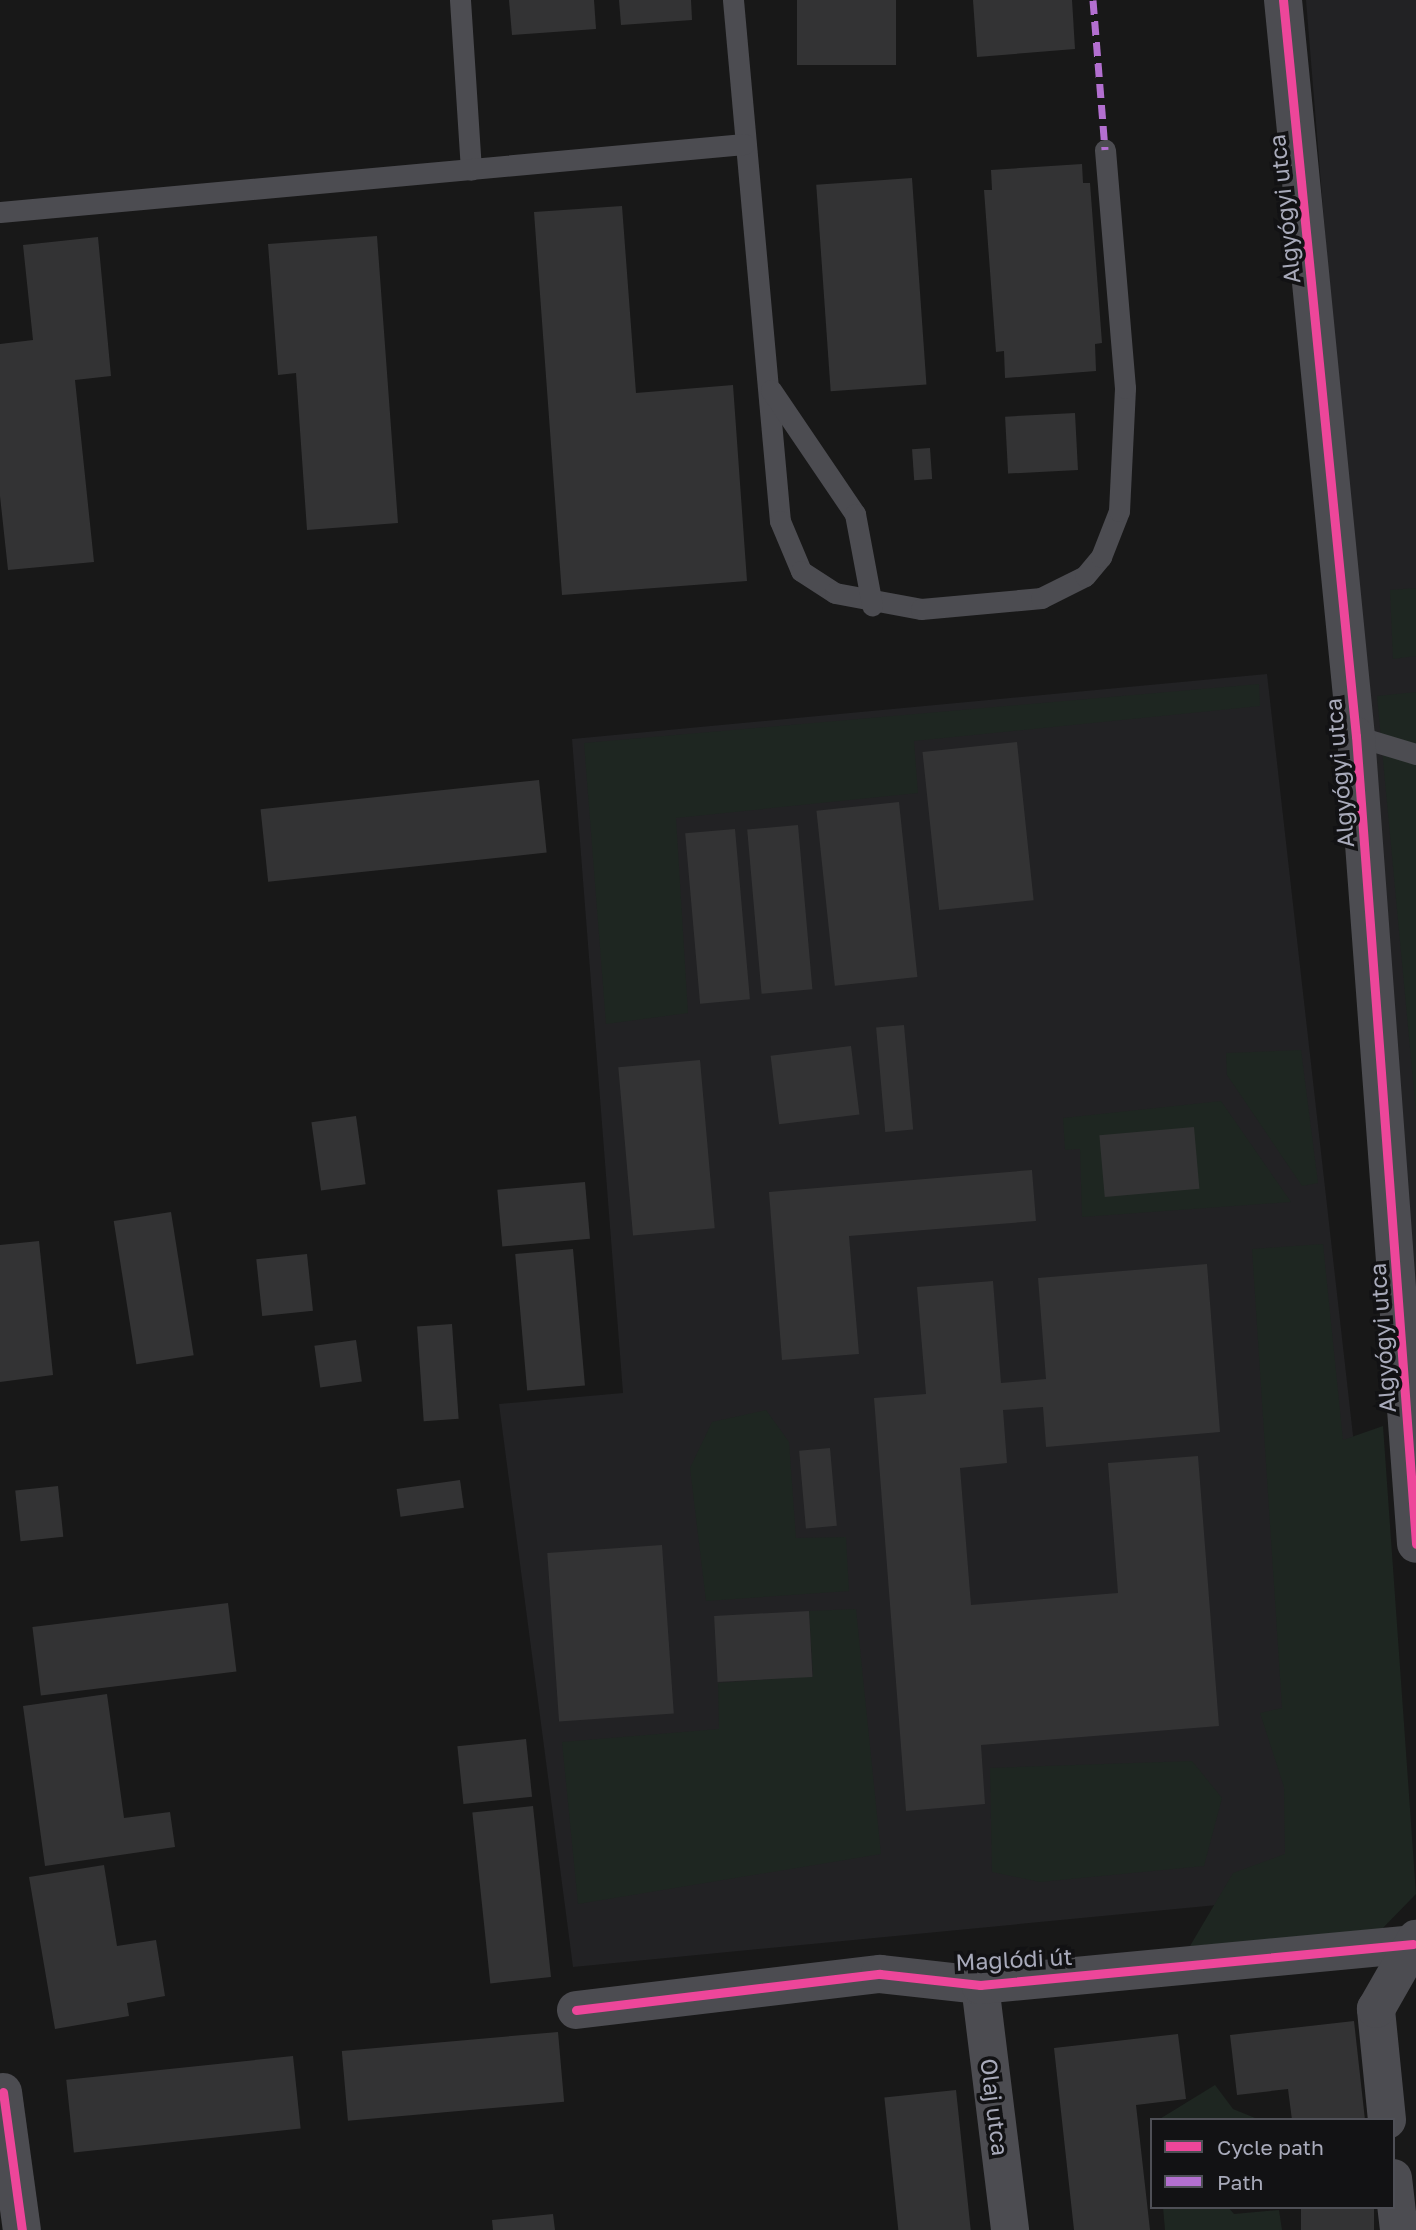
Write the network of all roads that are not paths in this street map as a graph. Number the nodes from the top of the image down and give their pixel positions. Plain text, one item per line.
1 (460, 0) edge
2 (733, 0) edge
3 (1283, 0) edge
4 (744, 144) junction
5 (1105, 150) dead end
6 (471, 170) junction
7 (0, 212) edge
8 (770, 388) junction
9 (873, 604) junction
10 (1356, 736) junction
11 (1416, 754) edge
12 (1416, 1544) edge
13 (1415, 1942) edge
14 (979, 1985) junction
15 (576, 2010) dead end
16 (3, 2105) edge
17 (1387, 2118) edge
18 (1395, 2195) edge
19 (22, 2230) edge
20 (1010, 2230) edge
21 (1399, 2230) edge

1 - 6 lane
2 - 4 lane
3 - 10 street, Algyógyi utca
4 - 6 lane
4 - 8 lane
5 - 9 lane
6 - 7 lane
8 - 9 lane
8 - 9 lane
10 - 11 lane
10 - 12 street, Algyógyi utca
13 - 14 street, Maglódi út
13 - 17 street
14 - 15 street, Maglódi út
14 - 20 street, Olaj utca
16 - 19 street
18 - 21 street

